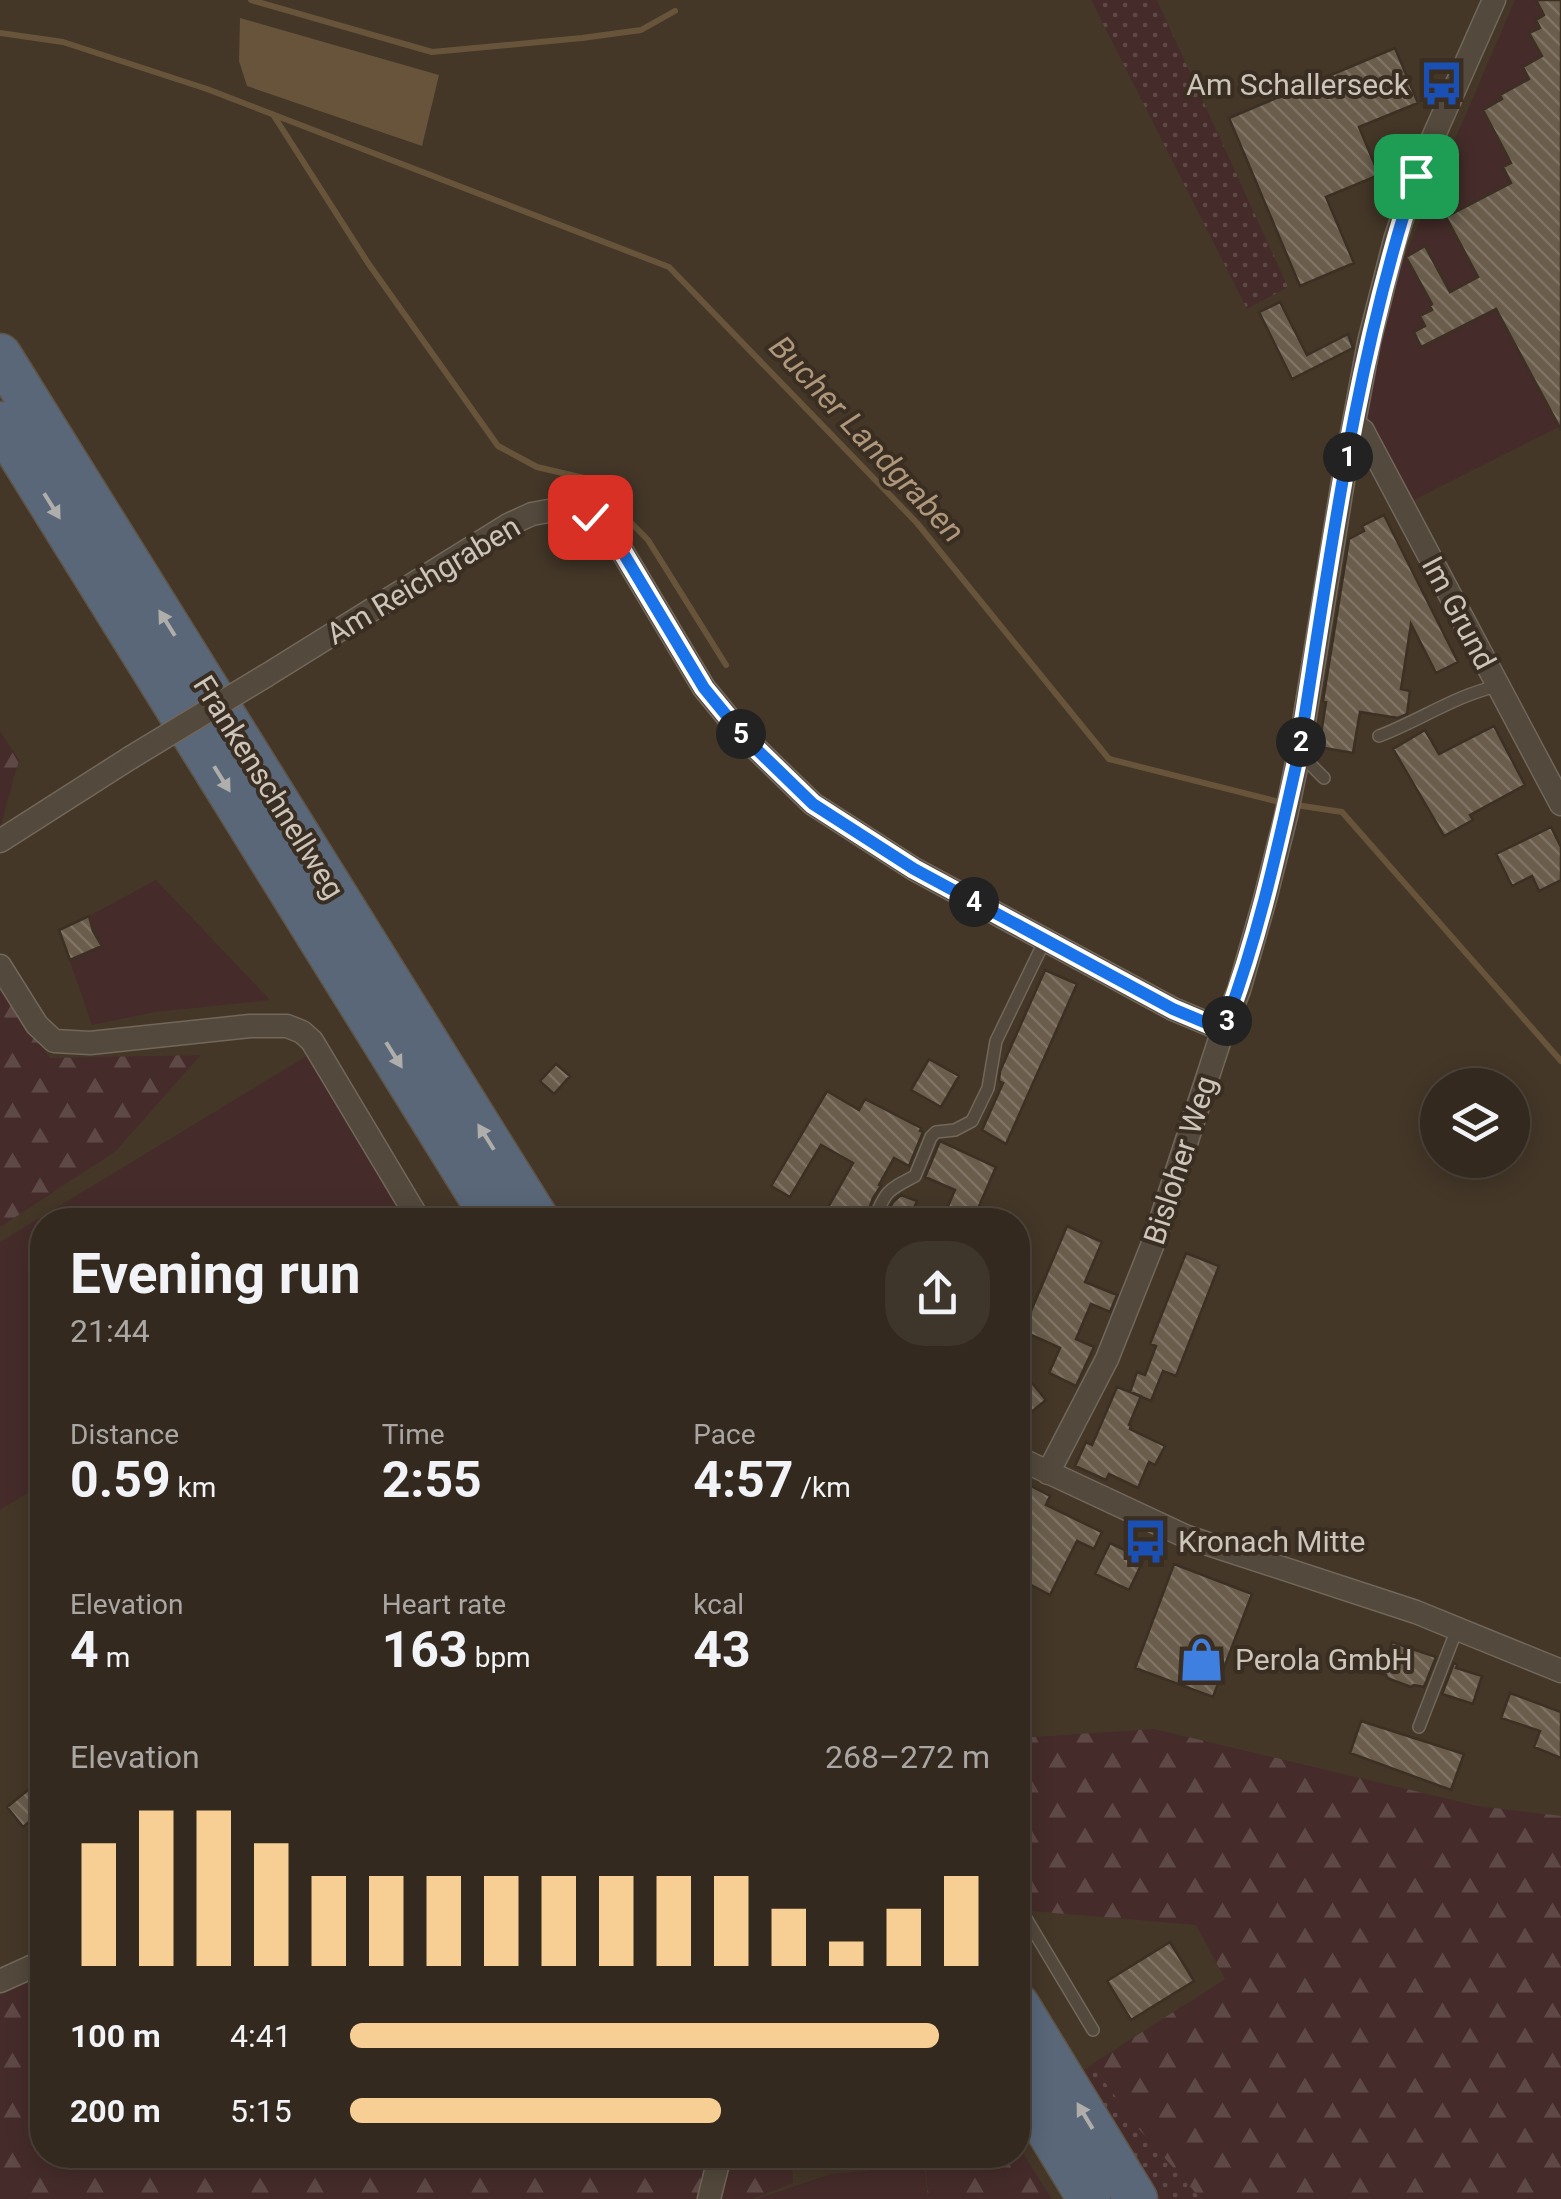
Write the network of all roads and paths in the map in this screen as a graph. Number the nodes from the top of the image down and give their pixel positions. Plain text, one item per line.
1 (1494, 0) edge
2 (0, 355) edge
3 (0, 423) edge
4 (1354, 425) junction
5 (1498, 686) junction
6 (1379, 736) dead end
7 (1299, 752) junction
8 (1324, 778) dead end
9 (1561, 804) edge
10 (0, 842) edge
11 (1046, 940) junction
12 (0, 966) edge
13 (1223, 1030) junction
14 (413, 1208) edge
15 (487, 1208) edge
16 (531, 1208) edge
17 (880, 1208) edge
18 (1030, 1464) edge
19 (1048, 1472) junction
20 (1457, 1629) junction
21 (1561, 1671) edge
22 (1419, 1727) dead end
23 (1030, 1925) edge
24 (30, 1967) edge
25 (0, 1981) edge
26 (1030, 2024) edge
27 (1093, 2030) dead end
28 (1030, 2102) edge
29 (716, 2168) edge
30 (708, 2199) edge
31 (1089, 2199) edge
32 (1136, 2199) edge

1 - 4 street
16 -> 2 highway, Frankenschnellweg
3 -> 15 highway, Frankenschnellweg
4 - 5 street, Im Grund
4 - 7 street, Bisloher Weg
5 - 6 lane
5 - 9 street, Im Grund
7 - 8 lane
7 - 13 street, Bisloher Weg
10 - 11 street, Am Reichgraben, bridge
11 - 13 street, Am Reichgraben
11 - 17 lane
12 - 14 street
13 - 19 street, Bisloher Weg
18 - 19 street
19 - 20 street
20 - 21 street
20 - 22 lane
23 - 27 lane
24 - 25 street
32 -> 26 highway
28 - 31 highway
29 - 30 street

